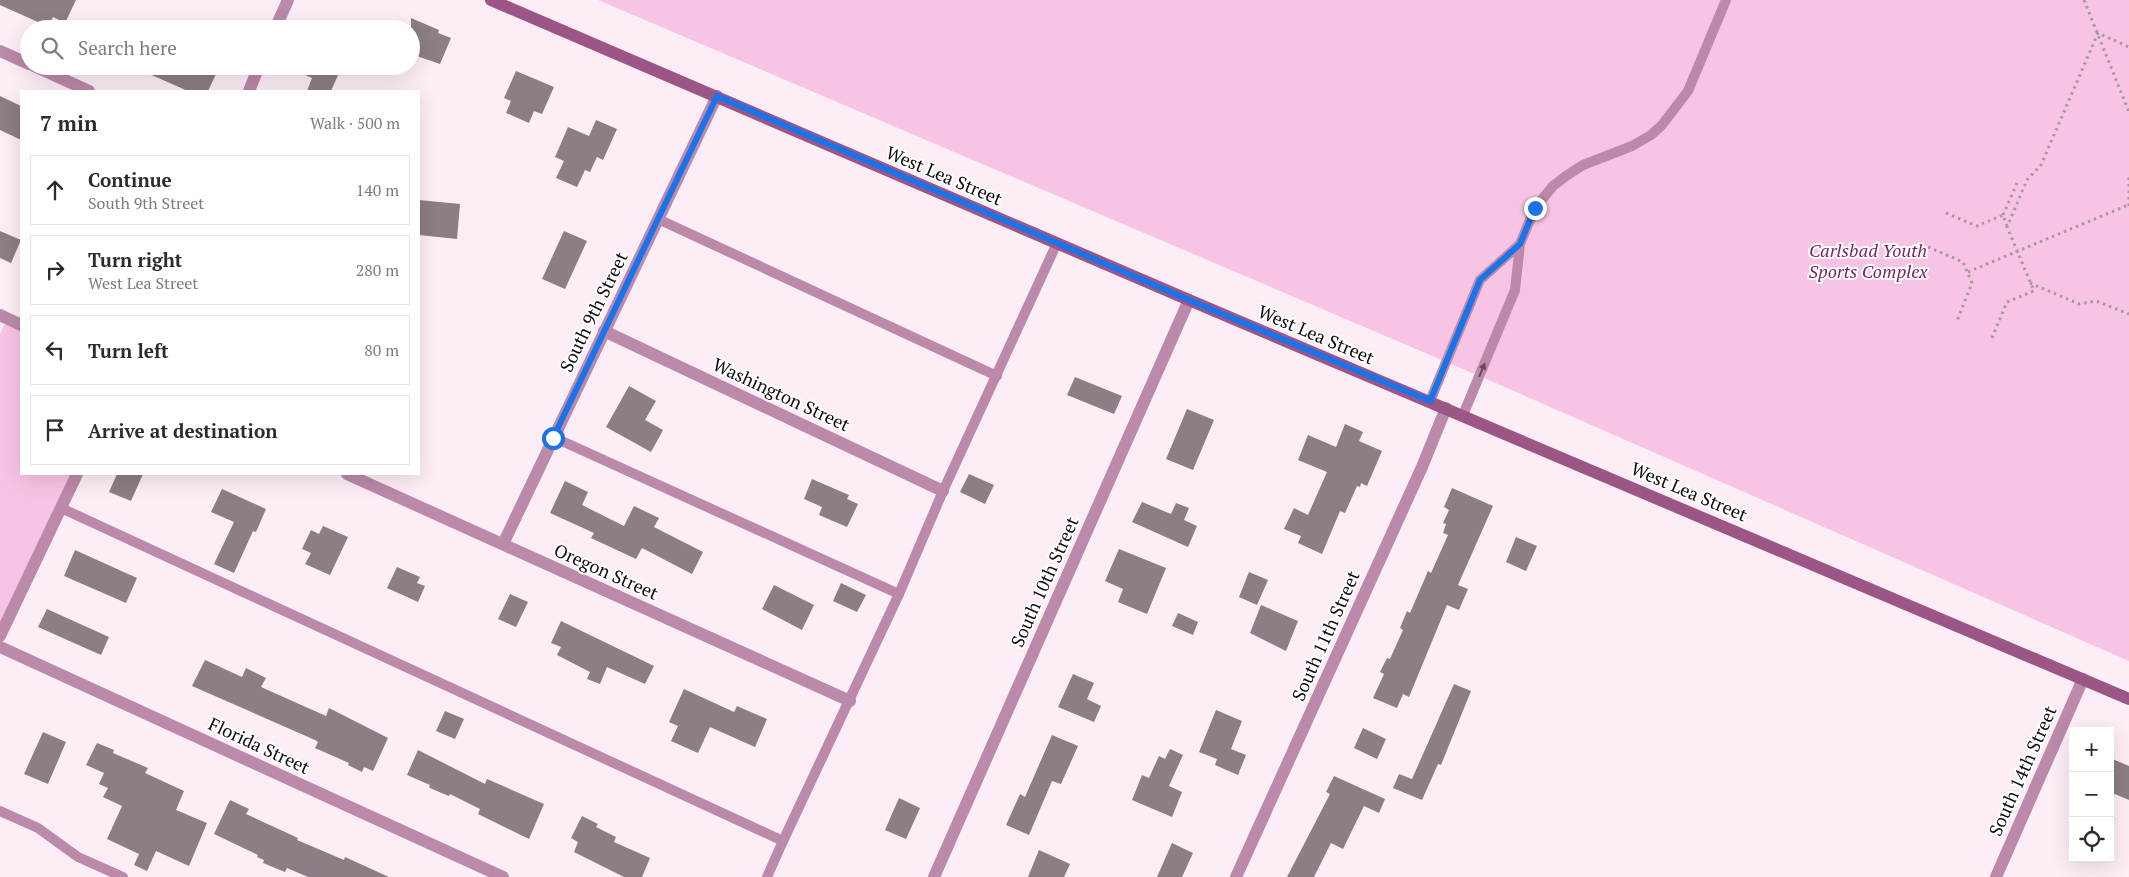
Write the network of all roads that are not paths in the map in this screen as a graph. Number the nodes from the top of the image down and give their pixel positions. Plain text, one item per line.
1 (288, 0) edge
2 (491, 0) edge
3 (1726, 0) edge
4 (279, 20) edge
5 (0, 51) edge
6 (20, 60) edge
7 (54, 75) edge
8 (255, 75) edge
9 (87, 90) edge
10 (248, 90) edge
11 (717, 96) junction
12 (658, 218) junction
13 (1057, 243) junction
14 (1520, 244) junction
15 (1189, 300) junction
16 (0, 316) edge
17 (20, 325) edge
18 (604, 332) junction
19 (997, 376) junction
20 (1430, 401) junction
21 (1446, 408) junction
22 (1463, 415) junction
23 (553, 438) junction
24 (77, 475) edge
25 (349, 475) edge
26 (943, 491) junction
27 (61, 508) junction
28 (503, 544) junction
29 (900, 594) junction
30 (0, 636) edge
31 (0, 647) edge
32 (2083, 679) junction
33 (2129, 699) edge
34 (850, 701) junction
35 (0, 811) edge
36 (783, 841) junction
37 (123, 877) edge
38 (503, 877) edge
39 (767, 877) edge
40 (934, 877) edge
41 (1236, 877) edge
42 (1996, 877) edge

1 - 4 street
2 - 11 main road, West Lea Street
3 - 14 lane
5 - 6 street
7 - 9 street
8 - 10 street
11 - 12 street, South 9th Street
11 - 13 main road, West Lea Street
12 - 18 street, South 9th Street
12 - 19 lane
13 - 15 main road, West Lea Street
13 - 19 lane
14 - 20 lane
22 -> 14 lane
15 - 20 main road, West Lea Street
15 - 40 street, South 10th Street
16 - 17 street
18 - 23 street, South 9th Street
18 - 26 street, Washington Street
19 - 26 lane
20 - 21 main road, West Lea Street
21 - 22 main road, West Lea Street
21 - 41 street, South 11th Street
22 - 32 main road, West Lea Street
23 - 28 street, South 9th Street
23 - 29 lane
24 - 27 street
25 - 28 street, Oregon Street
26 - 29 lane
27 - 30 street
27 - 36 lane
28 - 34 street, Oregon Street
29 - 34 lane
31 - 38 street, Florida Street
32 - 33 main road, West Lea Street
32 - 42 street, South 14th Street
34 - 36 lane
35 - 37 lane
36 - 39 lane

